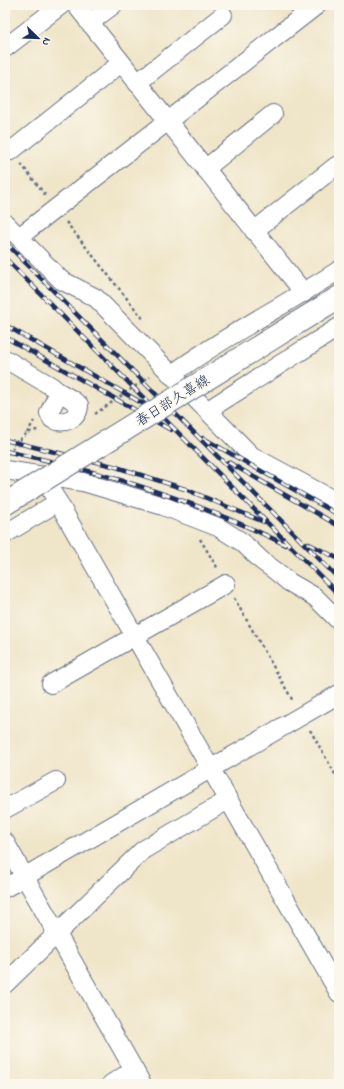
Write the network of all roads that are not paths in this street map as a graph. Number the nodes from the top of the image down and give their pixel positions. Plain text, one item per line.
1 (61, 5) edge
2 (76, 5) edge
3 (113, 5) edge
4 (318, 5) edge
5 (223, 15) dead end
6 (89, 23) junction
7 (5, 48) edge
8 (121, 63) junction
9 (137, 83) junction
10 (273, 114) dead end
11 (167, 121) junction
12 (11, 151) road end
13 (205, 169) junction
14 (339, 170) edge
15 (5, 224) edge
16 (254, 232) junction
17 (19, 237) junction
18 (339, 270) edge
19 (304, 293) junction
20 (333, 301) edge
21 (339, 327) edge
22 (5, 359) edge
23 (171, 375) junction
24 (57, 391) dead end
25 (208, 410) junction
26 (6, 471) edge
27 (42, 476) junction
28 (58, 502) junction
29 (339, 503) edge
30 (5, 504) edge
31 (5, 534) edge
32 (226, 584) road end
33 (339, 621) edge
34 (135, 636) junction
35 (51, 684) dead end
36 (339, 694) edge
37 (211, 769) junction
38 (56, 781) dead end
39 (228, 800) junction
40 (5, 809) edge
41 (5, 842) edge
42 (25, 877) junction
43 (5, 888) edge
44 (57, 934) junction
45 (5, 984) edge
46 (339, 993) edge
47 (138, 1077) edge
48 (111, 1084) edge

1 - 7 street
2 - 6 street
3 - 6 street
4 - 11 street
5 - 9 street
6 - 8 street
8 - 9 street
8 - 12 street
9 - 11 street
10 - 13 street
11 - 13 street
11 - 17 street
13 - 16 street
14 - 16 street
15 - 17 street
16 - 19 street
17 - 23 street
18 - 19 street
19 - 23 street
20 - 30 main road, 春日部久喜線, bridge
21 - 25 street
22 - 24 street
23 - 25 street
25 - 29 street
26 - 27 street
27 - 28 street
27 - 33 street
28 - 31 street
28 - 34 street
32 - 34 street
34 - 35 street
34 - 37 street
36 - 37 street
37 - 39 street
37 - 42 street
38 - 40 street
39 - 44 street
39 - 46 street
41 - 42 street
42 - 43 street
42 - 44 street
44 - 45 street
44 - 47 street
47 - 48 street

